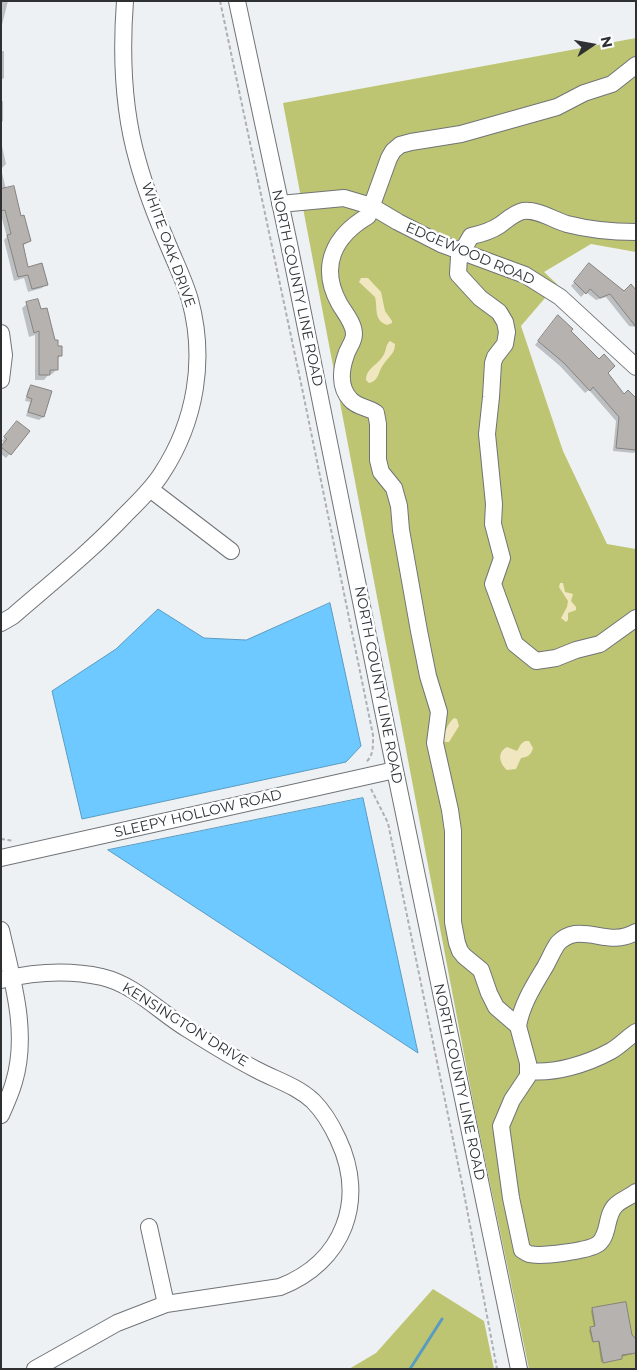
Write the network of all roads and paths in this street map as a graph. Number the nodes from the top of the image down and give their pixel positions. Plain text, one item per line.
1 (125, 1) edge
2 (220, 1) edge
3 (237, 1) edge
4 (636, 65) edge
5 (280, 204) junction
6 (371, 206) junction
7 (636, 232) edge
8 (462, 252) junction
9 (1, 333) edge
10 (636, 367) edge
11 (1, 380) edge
12 (150, 489) junction
13 (231, 551) dead end
14 (636, 618) edge
15 (1, 623) edge
16 (395, 770) junction
17 (364, 777) junction
18 (1, 858) edge
19 (1, 930) edge
20 (636, 932) edge
21 (6, 978) edge
22 (518, 1026) junction
23 (636, 1032) edge
24 (528, 1071) junction
25 (1, 1115) edge
26 (636, 1192) edge
27 (149, 1226) dead end
28 (166, 1304) junction
29 (35, 1369) edge
30 (498, 1369) edge
31 (519, 1369) edge

1 - 12 street, WHITE OAK DRIVE
2 - 17 path
3 - 5 street, NORTH COUNTY LINE ROAD
4 - 6 street
5 - 6 street, EDGEWOOD ROAD
5 - 16 street, NORTH COUNTY LINE ROAD
6 - 8 street, EDGEWOOD ROAD
6 - 22 street
7 - 8 street
8 - 10 street, EDGEWOOD ROAD
8 - 14 street
9 - 11 street
12 - 13 street
12 - 15 street, WHITE OAK DRIVE
16 - 17 street, SLEEPY HOLLOW ROAD
16 - 31 street, NORTH COUNTY LINE ROAD
17 - 18 street, SLEEPY HOLLOW ROAD
17 - 30 path
19 - 21 street
20 - 22 street
21 - 25 street
21 - 28 street, KENSINGTON DRIVE
22 - 24 street
23 - 24 street
24 - 26 street
27 - 28 street
28 - 29 street, KENSINGTON DRIVE

